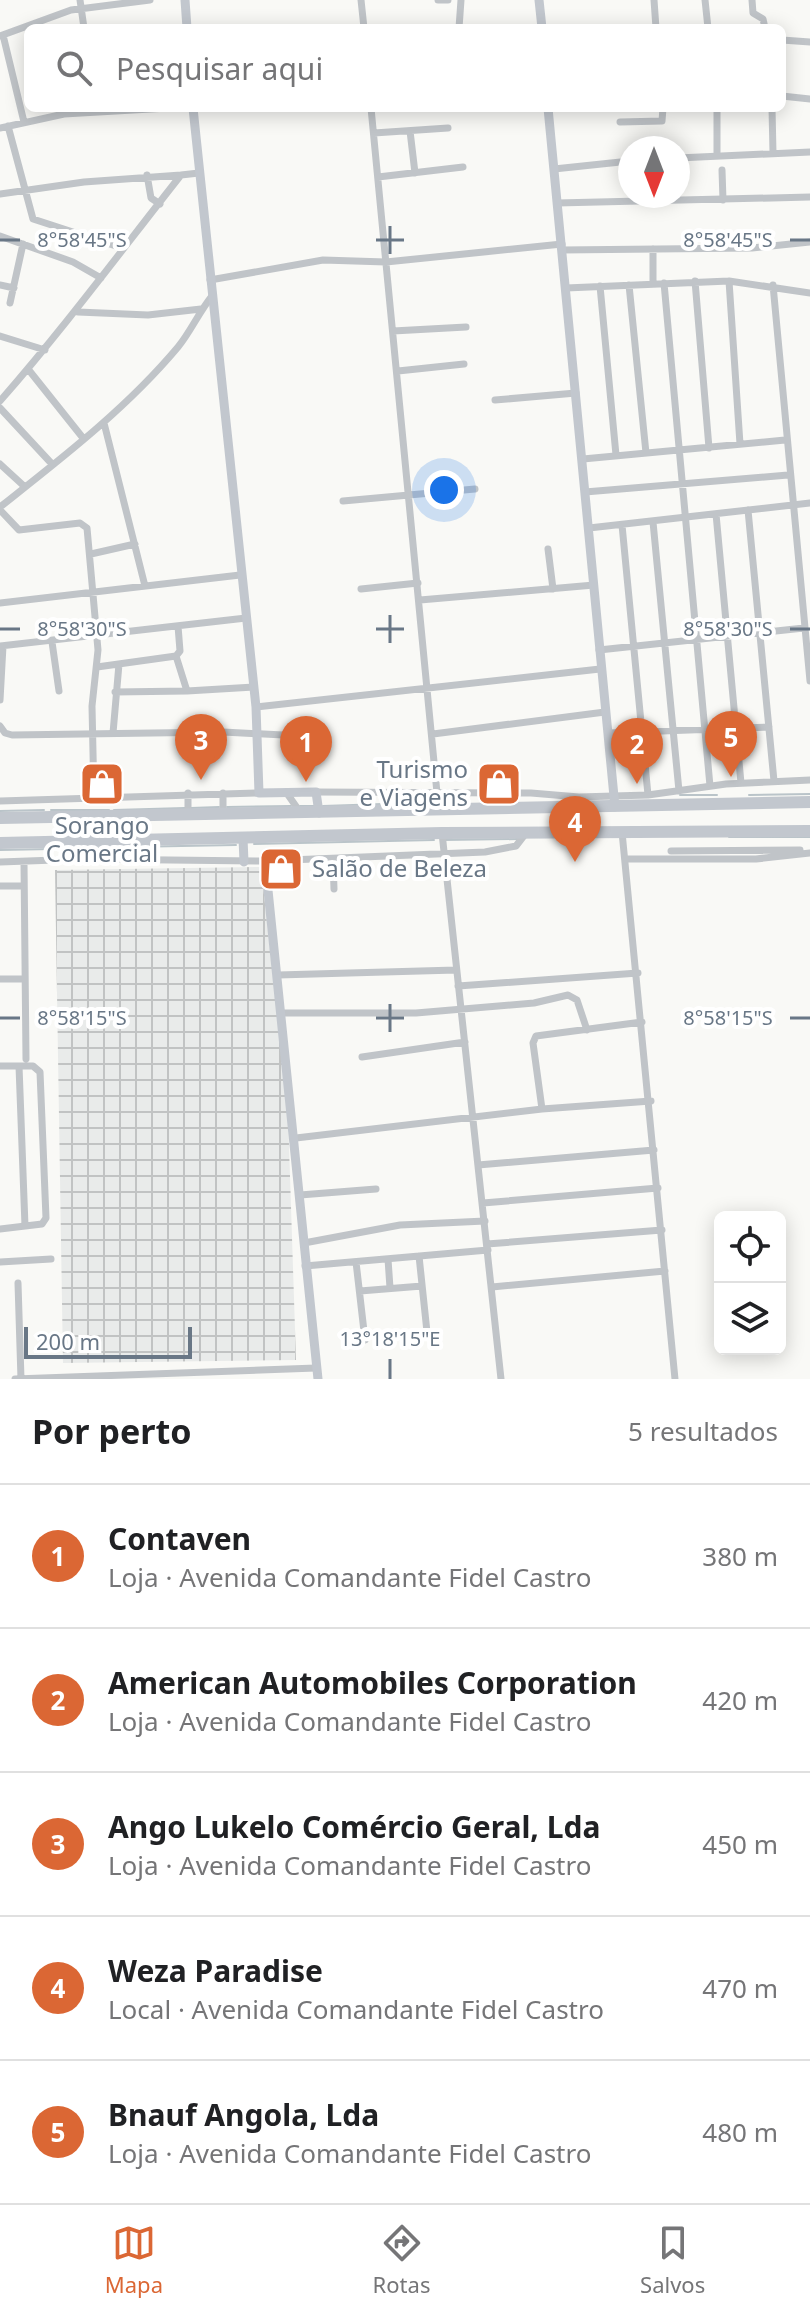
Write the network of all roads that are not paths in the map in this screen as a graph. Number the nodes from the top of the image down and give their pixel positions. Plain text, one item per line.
1 (80, 0) edge
2 (150, 0) edge
3 (185, 0) edge
4 (361, 0) edge
5 (438, 0) edge
6 (448, 0) edge
7 (461, 0) edge
8 (539, 0) edge
9 (654, 0) edge
10 (705, 0) edge
11 (752, 0) edge
12 (111, 3) edge
13 (81, 9) junction
14 (45, 24) edge
15 (83, 24) edge
16 (187, 24) edge
17 (364, 24) edge
18 (459, 24) edge
19 (542, 24) edge
20 (656, 24) edge
21 (708, 24) edge
22 (764, 24) edge
23 (24, 29) edge
24 (1, 35) edge
25 (786, 40) edge
26 (810, 42) edge
27 (786, 96) edge
28 (810, 99) edge
29 (59, 112) edge
30 (193, 112) edge
31 (371, 112) edge
32 (548, 112) edge
33 (663, 112) edge
34 (717, 112) edge
35 (772, 112) edge
36 (24, 122) junction
37 (620, 122) dead end
38 (4, 127) edge
39 (448, 128) dead end
40 (410, 131) junction
41 (374, 133) junction
42 (810, 152) edge
43 (773, 153) junction
44 (717, 155) junction
45 (690, 157) edge
46 (618, 162) edge
47 (463, 167) dead end
48 (554, 169) junction
49 (722, 170) dead end
50 (199, 173) junction
51 (415, 173) junction
52 (147, 175) junction
53 (181, 175) junction
54 (378, 177) junction
55 (26, 190) junction
56 (0, 194) edge
57 (810, 197) edge
58 (723, 200) junction
59 (557, 203) junction
60 (160, 204) junction
61 (0, 236) edge
62 (810, 242) edge
63 (23, 244) junction
64 (562, 247) junction
65 (122, 248) junction
66 (653, 249) junction
67 (386, 262) junction
68 (101, 278) junction
69 (210, 280) junction
70 (695, 281) junction
71 (729, 281) junction
72 (664, 283) junction
73 (653, 284) junction
74 (0, 285) edge
75 (629, 285) junction
76 (773, 285) junction
77 (600, 286) junction
78 (14, 288) junction
79 (566, 288) junction
80 (810, 293) edge
81 (212, 296) junction
82 (10, 303) dead end
83 (201, 309) junction
84 (78, 312) junction
85 (466, 327) dead end
86 (393, 331) junction
87 (0, 336) edge
88 (45, 350) junction
89 (464, 364) dead end
90 (28, 369) junction
91 (398, 371) junction
92 (576, 393) junction
93 (495, 400) dead end
94 (0, 401) edge
95 (0, 408) edge
96 (104, 423) junction
97 (83, 438) junction
98 (785, 440) junction
99 (740, 444) junction
100 (709, 448) junction
101 (679, 450) junction
102 (646, 453) junction
103 (616, 455) junction
104 (583, 459) junction
105 (0, 464) edge
106 (52, 464) junction
107 (788, 475) junction
108 (682, 484) junction
109 (25, 487) junction
110 (475, 489) dead end
111 (585, 492) junction
112 (410, 495) junction
113 (343, 501) dead end
114 (810, 503) edge
115 (791, 505) junction
116 (0, 508) edge
117 (748, 510) junction
118 (716, 514) junction
119 (684, 518) junction
120 (653, 522) junction
121 (622, 525) junction
122 (589, 528) junction
123 (135, 544) junction
124 (548, 549) dead end
125 (91, 554) junction
126 (240, 575) junction
127 (418, 583) junction
128 (594, 585) junction
129 (145, 586) junction
130 (361, 589) dead end
131 (553, 589) junction
132 (95, 592) junction
133 (420, 600) junction
134 (0, 603) edge
135 (806, 616) edge
136 (246, 618) junction
137 (178, 626) junction
138 (804, 628) junction
139 (759, 631) junction
140 (727, 634) junction
141 (97, 637) junction
142 (696, 638) junction
143 (665, 641) junction
144 (52, 642) junction
145 (2, 646) edge
146 (632, 646) junction
147 (808, 649) edge
148 (599, 650) junction
149 (176, 656) junction
150 (119, 664) junction
151 (97, 667) junction
152 (600, 669) junction
153 (810, 681) edge
154 (254, 687) junction
155 (428, 689) junction
156 (59, 691) dead end
157 (187, 691) junction
158 (115, 692) junction
159 (0, 700) edge
160 (256, 707) junction
161 (605, 712) junction
162 (0, 726) edge
163 (769, 727) junction
164 (736, 728) junction
165 (705, 730) junction
166 (641, 732) junction
167 (671, 732) junction
168 (113, 733) junction
169 (608, 733) junction
170 (94, 734) junction
171 (257, 734) junction
172 (433, 734) junction
173 (303, 736) dead end
174 (810, 780) edge
175 (774, 781) junction
176 (736, 783) junction
177 (710, 786) junction
178 (679, 791) junction
179 (286, 792) junction
180 (316, 792) junction
181 (188, 793) junction
182 (223, 793) junction
183 (259, 793) junction
184 (437, 793) junction
185 (475, 793) junction
186 (498, 793) junction
187 (508, 793) junction
188 (388, 794) junction
189 (648, 795) junction
190 (111, 797) junction
191 (94, 798) junction
192 (0, 801) edge
193 (48, 801) junction
194 (614, 802) junction
195 (810, 802) edge
196 (732, 804) junction
197 (498, 809) junction
198 (526, 809) junction
199 (475, 810) junction
200 (389, 811) junction
201 (301, 813) junction
202 (319, 813) junction
203 (188, 815) junction
204 (223, 815) junction
205 (111, 816) junction
206 (48, 817) junction
207 (0, 818) edge
208 (622, 831) junction
209 (810, 831) edge
210 (527, 832) junction
211 (442, 833) junction
212 (494, 833) junction
213 (510, 833) junction
214 (243, 838) junction
215 (0, 843) edge
216 (500, 850) junction
217 (810, 850) edge
218 (671, 851) dead end
219 (485, 852) junction
220 (444, 853) junction
221 (333, 859) junction
222 (625, 859) junction
223 (265, 861) junction
224 (0, 862) edge
225 (24, 862) junction
226 (244, 862) junction
227 (0, 886) edge
228 (24, 886) junction
229 (334, 889) dead end
230 (456, 970) junction
231 (638, 973) junction
232 (278, 975) junction
233 (0, 979) edge
234 (25, 979) junction
235 (547, 981) junction
236 (458, 986) junction
237 (549, 997) junction
238 (460, 1010) junction
239 (282, 1013) junction
240 (642, 1022) junction
241 (587, 1030) junction
242 (465, 1042) junction
243 (362, 1057) dead end
244 (26, 1059) dead end
245 (0, 1066) edge
246 (19, 1066) junction
247 (651, 1101) junction
248 (542, 1109) junction
249 (473, 1118) junction
250 (296, 1138) junction
251 (654, 1150) junction
252 (478, 1165) junction
253 (658, 1188) junction
254 (376, 1189) dead end
255 (300, 1195) junction
256 (483, 1203) junction
257 (485, 1221) junction
258 (25, 1226) junction
259 (0, 1229) edge
260 (662, 1230) junction
261 (304, 1243) junction
262 (487, 1247) junction
263 (419, 1256) junction
264 (51, 1259) dead end
265 (388, 1259) junction
266 (0, 1262) edge
267 (356, 1262) junction
268 (305, 1266) junction
269 (665, 1271) junction
270 (18, 1283) dead end
271 (422, 1286) junction
272 (492, 1287) junction
273 (390, 1288) junction
274 (360, 1291) junction
275 (427, 1332) dead end
276 (365, 1340) dead end
277 (317, 1374) edge
278 (253, 1376) edge
279 (145, 1377) edge
280 (193, 1377) edge
281 (78, 1378) edge
282 (110, 1378) edge
283 (18, 1379) edge
284 (39, 1379) edge
285 (501, 1379) edge
286 (675, 1379) edge

1 - 13 street
2 - 12 street
3 - 16 street
4 - 17 street
5 - 6 street
7 - 18 street
8 - 19 street
9 - 20 street
10 - 21 street
11 - 22 street
12 - 13 street
13 - 14 street
13 - 15 street
23 - 24 street
24 - 36 street
25 - 26 street
27 - 28 street
29 - 36 street
30 - 50 street
31 - 41 street
32 - 48 street
33 - 37 street
34 - 44 street
35 - 43 street
36 - 38 street
38 - 55 street
39 - 40 street
40 - 41 street
40 - 51 street
41 - 54 street
42 - 43 street
43 - 44 street
44 - 45 street
46 - 48 street
47 - 51 street
48 - 59 street
49 - 58 street
50 - 53 street
50 - 69 street
51 - 54 street
52 - 53 street
52 - 55 street
52 - 60 street
53 - 60 street
54 - 67 street
55 - 56 street
55 - 65 street
57 - 58 street
58 - 59 street
59 - 64 street
60 - 65 street
61 - 63 street
62 - 66 street
63 - 68 street
63 - 78 street
64 - 66 street
64 - 67 street
64 - 79 street
65 - 68 street
66 - 73 street
67 - 69 street
67 - 86 street
68 - 84 street
69 - 81 street
70 - 71 street
70 - 72 street
70 - 100 street
71 - 76 street
71 - 99 street
72 - 73 street
72 - 101 street
73 - 75 street
74 - 78 street
75 - 77 street
75 - 102 street
76 - 80 street
76 - 98 street
77 - 79 street
77 - 103 street
78 - 82 street
79 - 92 street
81 - 83 street
81 - 126 street
83 - 84 street
83 - 96 street
84 - 88 street
85 - 86 street
86 - 91 street
87 - 88 street
88 - 90 street
89 - 91 street
90 - 94 street
90 - 97 street
91 - 112 street
92 - 93 street
92 - 104 street
95 - 106 street
96 - 97 street
96 - 123 street
97 - 106 street
98 - 99 street
98 - 107 street
99 - 100 street
100 - 101 street
101 - 102 street
101 - 108 street
102 - 103 street
103 - 104 street
104 - 111 street
105 - 109 street
106 - 109 street
107 - 108 street
107 - 115 street
108 - 111 street
108 - 119 street
109 - 116 street
110 - 112 street
111 - 122 street
112 - 113 street
112 - 127 street
114 - 115 street
115 - 117 street
115 - 135 street
116 - 125 street
117 - 118 street
117 - 139 street
118 - 119 street
118 - 140 street
119 - 120 street
119 - 142 street
120 - 121 street
120 - 143 street
121 - 122 street
121 - 146 street
122 - 128 street
123 - 125 street
123 - 129 street
124 - 131 street
125 - 132 street
126 - 129 street
126 - 136 street
127 - 130 street
127 - 133 street
128 - 131 street
128 - 148 street
129 - 132 street
131 - 133 street
132 - 134 street
132 - 141 street
133 - 155 street
135 - 138 street
136 - 137 street
136 - 154 street
137 - 141 street
137 - 149 street
138 - 139 street
138 - 147 street
139 - 140 street
139 - 163 street
140 - 142 street
140 - 164 street
141 - 144 street
141 - 151 street
142 - 143 street
142 - 165 street
143 - 146 street
143 - 167 street
144 - 145 street
144 - 156 street
145 - 159 street
146 - 148 street
146 - 166 street
147 - 153 street
148 - 152 street
149 - 150 street
149 - 157 street
150 - 151 street
150 - 158 street
151 - 170 street
152 - 155 street
152 - 161 street
154 - 157 street
154 - 160 street
155 - 160 street
155 - 172 street
157 - 158 street
158 - 168 street
160 - 171 street
161 - 169 street
161 - 172 street
162 - 170 street
163 - 164 street
163 - 175 street
164 - 165 street
164 - 176 street
165 - 167 street
165 - 177 street
166 - 167 street
166 - 169 street
166 - 189 street
167 - 178 street
168 - 170 street
168 - 171 street
169 - 194 street
170 - 191 street
171 - 173 street
171 - 183 street
172 - 184 street
174 - 175 street
175 - 176 street
176 - 177 street
176 - 196 street
177 - 178 street
178 - 189 street
179 - 180 street
179 - 183 street
179 - 201 street
180 - 188 street
180 - 202 street
181 - 182 street
181 - 190 street
181 - 203 street
182 - 183 street
182 - 204 street
184 - 185 street
184 - 188 street
185 - 186 street
185 - 199 street
186 - 187 street
186 - 197 street
187 - 194 street
187 - 198 street
188 - 200 street
189 - 194 street
190 - 191 street
190 - 205 street
191 - 193 street
192 - 193 street
193 - 206 street
194 - 196 highway
194 - 198 highway
195 - 196 highway
197 - 198 highway
197 - 199 highway
199 - 200 highway
200 - 202 highway
201 - 202 highway
201 - 204 highway
203 - 204 highway
203 - 205 highway
205 - 206 highway
206 - 207 highway
208 - 209 highway
208 - 210 highway
208 - 222 street
210 - 213 highway
210 - 216 street
211 - 212 highway
211 - 214 highway
211 - 220 street
212 - 213 highway
212 - 219 street
213 - 216 street
214 - 215 highway
214 - 226 street
216 - 219 street
217 - 218 street
217 - 222 street
219 - 220 street
220 - 221 street
220 - 230 street
221 - 223 street
221 - 229 street
222 - 231 street
223 - 226 street
223 - 232 street
224 - 225 street
225 - 226 street
225 - 228 street
227 - 228 street
228 - 234 street
230 - 232 street
230 - 236 street
231 - 235 street
231 - 240 street
232 - 239 street
233 - 234 street
234 - 244 street
235 - 236 street
235 - 237 street
236 - 238 street
237 - 238 street
237 - 241 street
238 - 239 street
238 - 242 street
239 - 250 street
240 - 241 street
240 - 247 street
241 - 248 street
242 - 243 street
242 - 249 street
245 - 246 street
246 - 258 street
246 - 258 street
247 - 248 street
247 - 251 street
248 - 249 street
249 - 250 street
249 - 252 street
250 - 255 street
251 - 252 street
251 - 253 street
252 - 256 street
253 - 256 street
253 - 260 street
254 - 255 street
255 - 261 street
256 - 257 street
257 - 261 street
257 - 262 street
258 - 259 street
260 - 262 street
260 - 269 street
261 - 268 street
262 - 263 street
262 - 272 street
263 - 265 street
263 - 271 street
264 - 266 street
265 - 267 street
265 - 273 street
267 - 268 street
267 - 274 street
268 - 277 street
269 - 272 street
269 - 286 street
270 - 283 street
271 - 273 street
271 - 275 street
272 - 285 street
273 - 274 street
274 - 276 street
277 - 278 street
278 - 280 street
279 - 280 street
279 - 282 street
281 - 282 street
281 - 284 street
283 - 284 street

